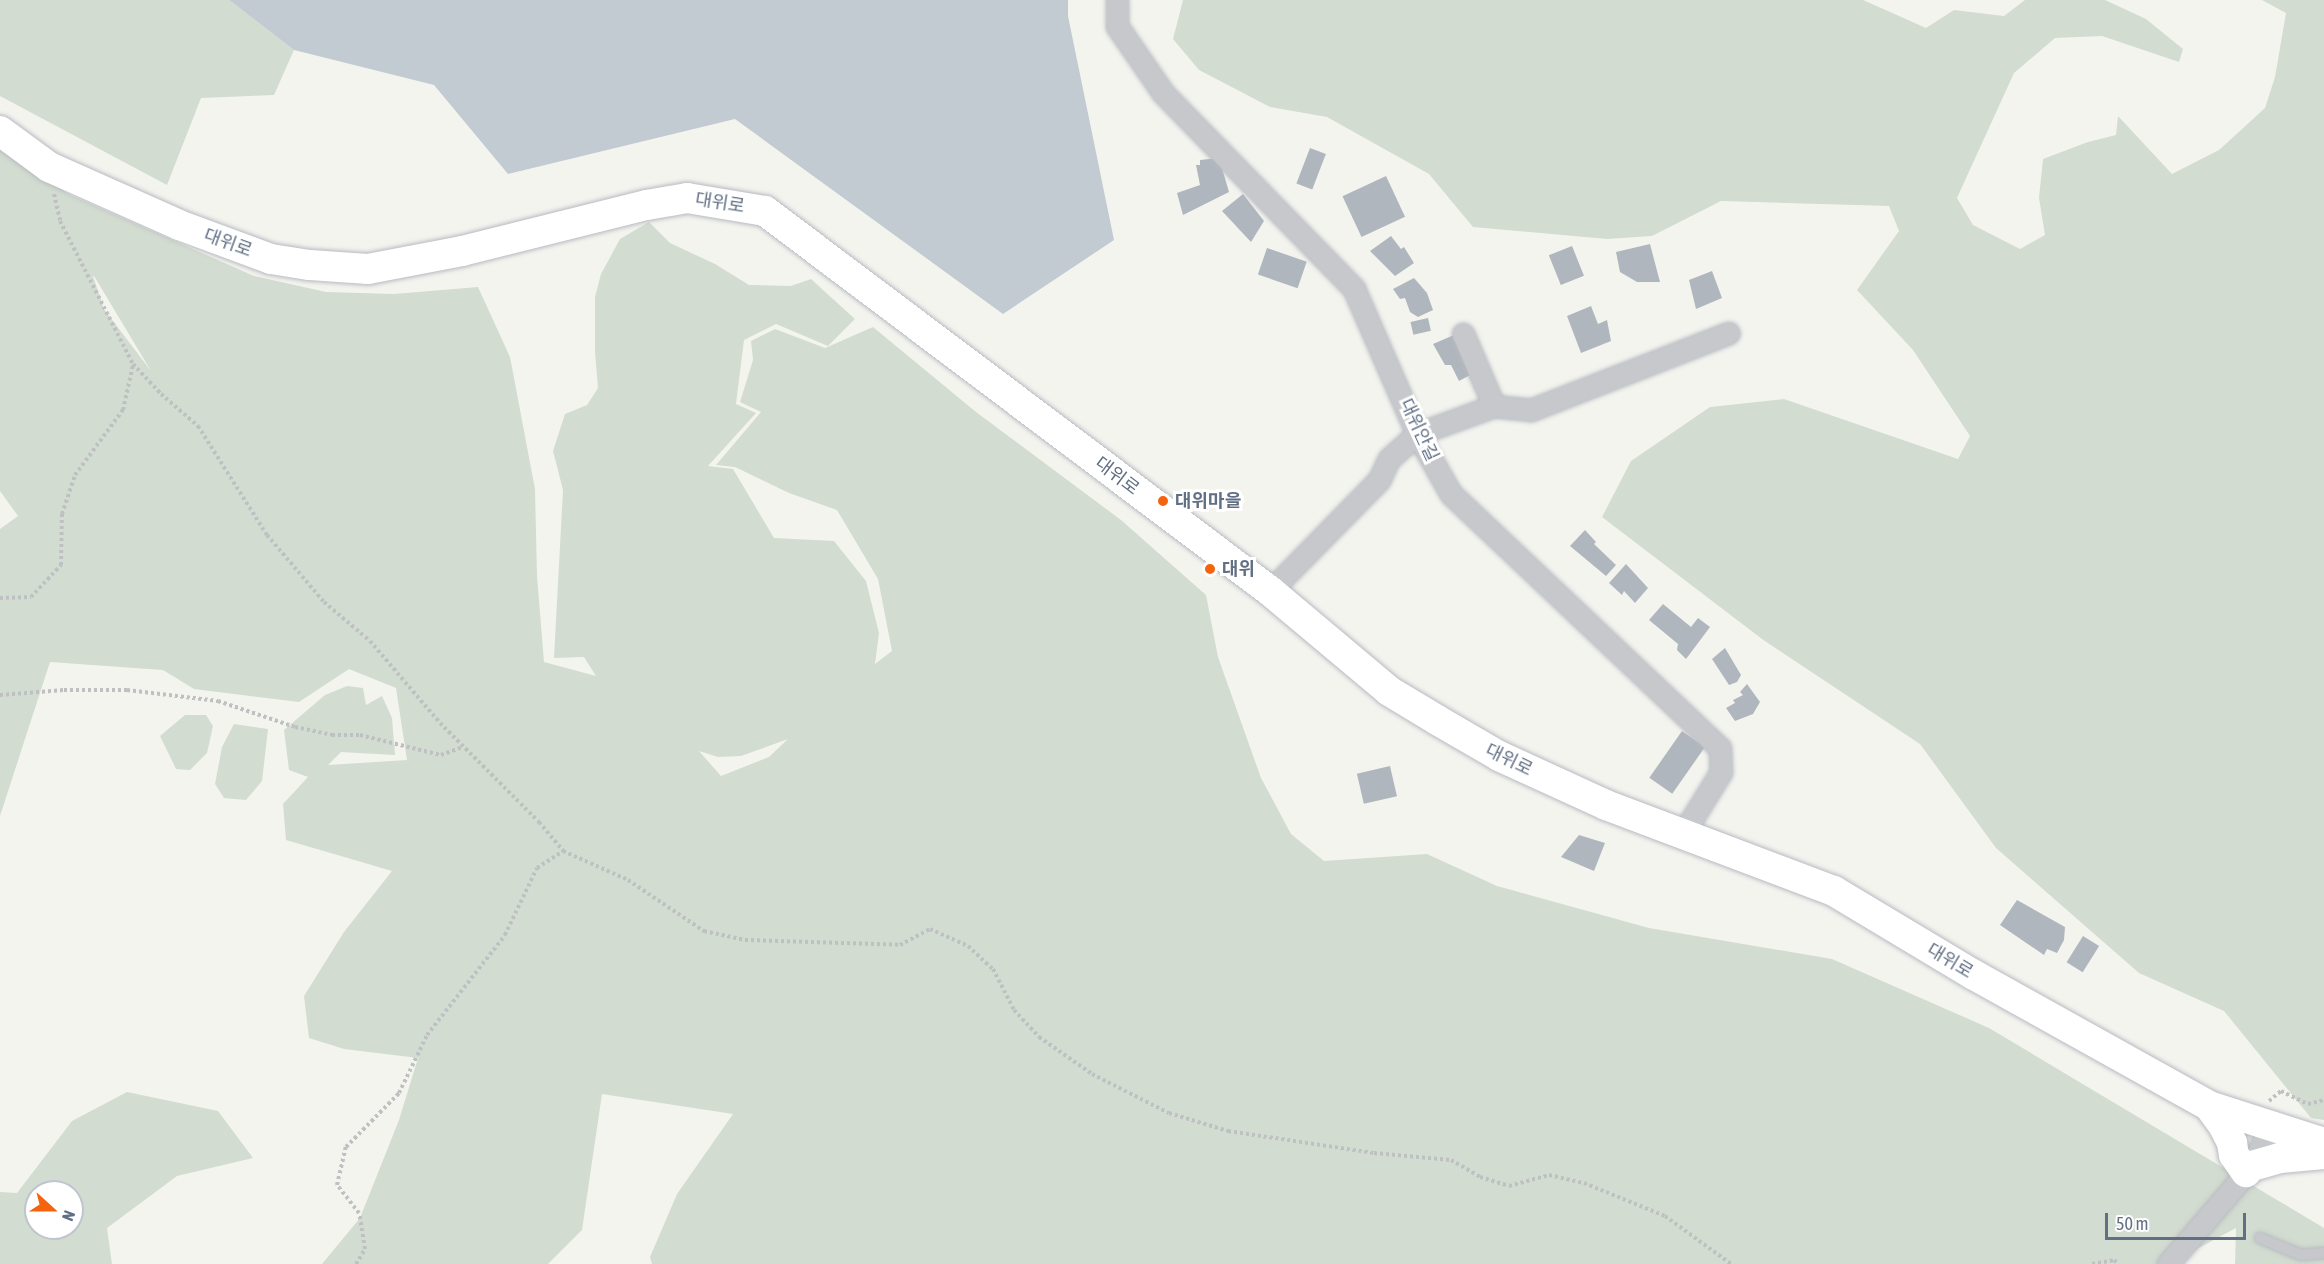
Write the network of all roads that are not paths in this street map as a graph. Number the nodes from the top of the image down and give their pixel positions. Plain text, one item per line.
1 (1117, 0) edge
2 (0, 130) edge
3 (1728, 333) dead end
4 (1463, 334) dead end
5 (1494, 406) junction
6 (1417, 434) junction
7 (1270, 591) junction
8 (1684, 832) junction
9 (2210, 1106) junction
10 (2270, 1126) junction
11 (2324, 1143) edge
12 (2324, 1154) edge
13 (2249, 1169) junction
14 (2260, 1238) dead end
15 (2324, 1253) edge
16 (2168, 1264) edge

1 - 6 street, 대위안길
2 - 7 main road, 대위로
3 - 5 street
4 - 5 street
5 - 6 street
6 - 7 street
6 - 8 street, 대위안길
7 - 8 main road, 대위로
8 - 9 main road, 대위로
9 - 10 main road, 대위로
9 - 13 main road
10 - 11 main road, 대위로
10 - 13 street
12 - 13 main road
13 - 16 street
14 - 15 lane

